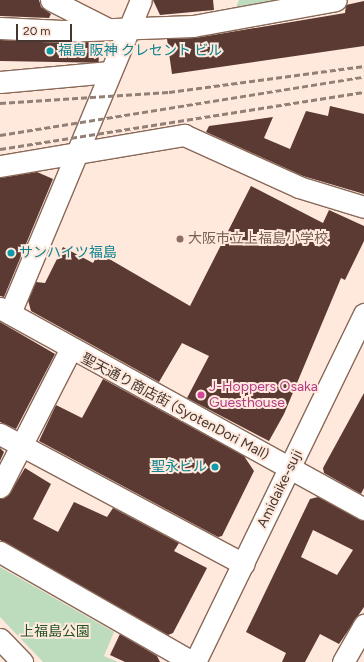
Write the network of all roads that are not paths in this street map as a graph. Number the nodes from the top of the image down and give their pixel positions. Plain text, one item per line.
1 (142, 0) edge
2 (331, 1) edge
3 (59, 2) edge
4 (0, 28) edge
5 (106, 28) junction
6 (129, 29) junction
7 (110, 72) junction
8 (0, 82) edge
9 (79, 152) junction
10 (0, 166) edge
11 (364, 207) edge
12 (5, 311) edge
13 (364, 314) edge
14 (70, 350) junction
15 (0, 434) edge
16 (22, 445) junction
17 (290, 469) junction
18 (0, 487) edge
19 (364, 509) edge
20 (0, 552) edge
21 (243, 564) junction
22 (364, 625) edge
23 (0, 639) edge
24 (22, 662) edge
25 (193, 662) edge
26 (343, 662) edge

1 - 6 street
2 - 6 street
3 - 5 street
4 - 5 street
5 - 6 street
6 - 7 street
7 - 8 street
7 - 9 street
9 - 10 street
9 - 11 street
9 - 12 street
12 - 14 street, 聖天通り商店街 (SyotenDori Mall)
13 - 17 street, Amidaike-suji
14 - 16 street
14 - 17 street, 聖天通り商店街 (SyotenDori Mall)
15 - 16 street
16 - 18 street
16 - 21 street
17 - 19 street, 聖天通り商店街 (SyotenDori Mall)
17 - 21 street, Amidaike-suji
20 - 25 street
21 - 25 street, Amidaike-suji
22 - 26 street
23 - 24 street

